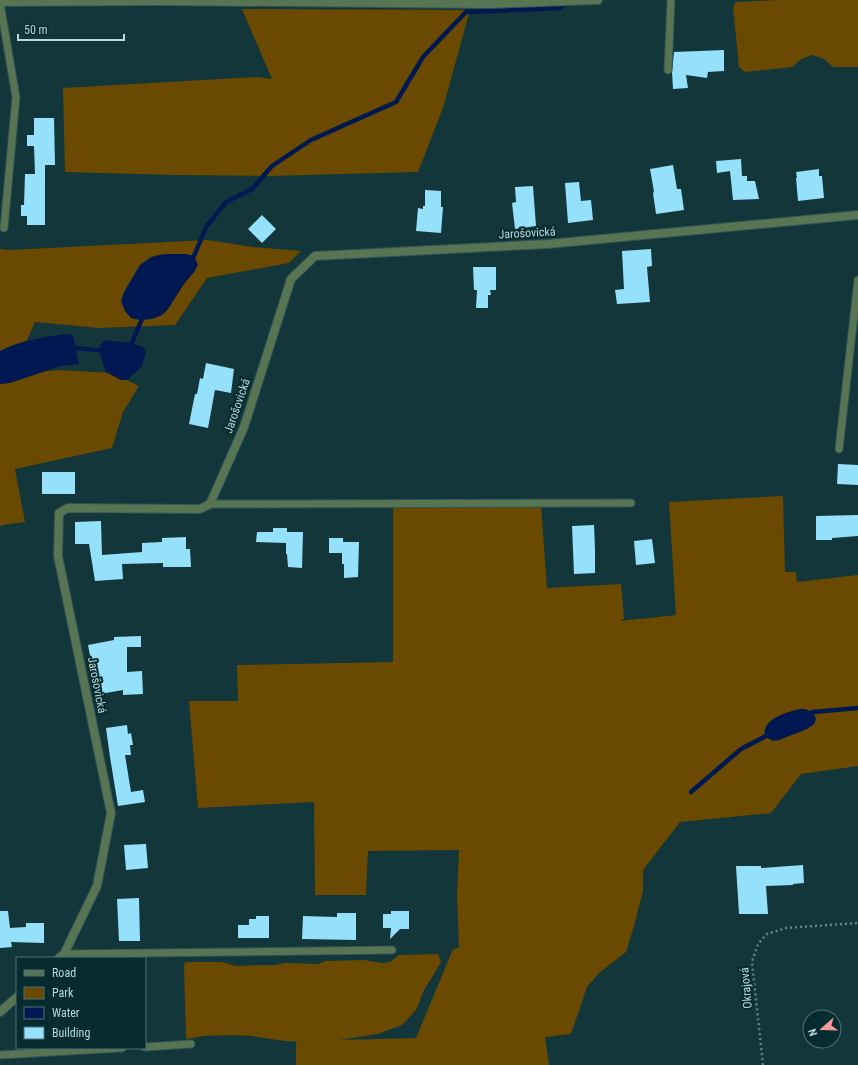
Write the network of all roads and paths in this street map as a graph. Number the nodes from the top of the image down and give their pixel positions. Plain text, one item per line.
1 (598, 0) edge
2 (671, 0) edge
3 (12, 1) edge
4 (0, 2) edge
5 (668, 70) dead end
6 (858, 215) edge
7 (4, 228) dead end
8 (858, 280) edge
9 (839, 449) dead end
10 (631, 503) dead end
11 (210, 504) junction
12 (858, 923) edge
13 (392, 950) dead end
14 (62, 956) edge
15 (16, 998) edge
16 (0, 1012) edge
17 (191, 1044) dead end
18 (146, 1047) edge
19 (105, 1049) edge
20 (0, 1055) edge
21 (762, 1065) edge

1 - 3 street
2 - 5 lane
3 - 4 street
4 - 7 lane
6 - 11 street, Jarošovická
8 - 9 lane
10 - 11 lane
11 - 14 street, Jarošovická
12 - 21 path, Okrajová
13 - 14 lane
15 - 16 street
17 - 18 lane
19 - 20 lane

